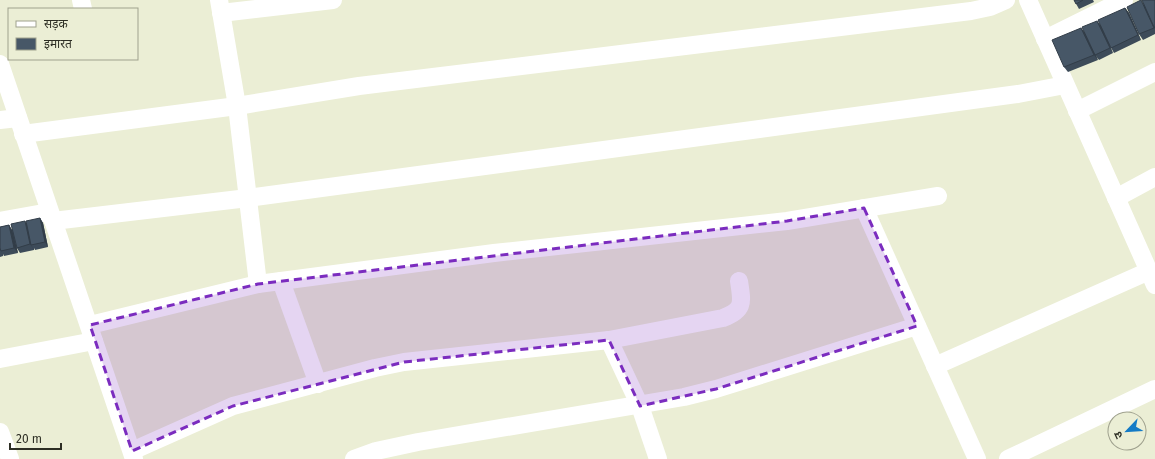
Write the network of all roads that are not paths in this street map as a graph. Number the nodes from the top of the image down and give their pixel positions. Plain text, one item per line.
1 (332, 0) edge
2 (1006, 0) edge
3 (1028, 0) edge
4 (1124, 0) edge
5 (220, 7) edge
6 (1045, 39) junction
7 (0, 64) edge
8 (1155, 72) edge
9 (1065, 84) junction
10 (236, 106) junction
11 (1077, 111) junction
12 (0, 120) edge
13 (21, 126) junction
14 (1155, 177) edge
15 (938, 196) dead end
16 (248, 198) junction
17 (1116, 198) junction
18 (864, 208) junction
19 (51, 217) junction
20 (0, 221) edge
21 (1152, 278) edge
22 (281, 281) junction
23 (739, 281) dead end
24 (258, 284) junction
25 (917, 326) junction
26 (92, 333) junction
27 (609, 340) junction
28 (0, 359) edge
29 (935, 366) junction
30 (318, 384) junction
31 (1155, 389) edge
32 (640, 406) junction
33 (0, 432) edge
34 (133, 455) edge
35 (10, 459) edge
36 (354, 459) edge
37 (658, 459) edge
38 (977, 459) edge
39 (1008, 459) edge

1 - 5 street
2 - 10 street
3 - 6 street
4 - 6 street
5 - 10 street
6 - 9 street
7 - 13 street
8 - 11 street
9 - 11 street
9 - 16 street
10 - 13 street
10 - 16 street
11 - 17 street
12 - 13 street
13 - 19 street
14 - 17 street
15 - 18 street
16 - 19 street
16 - 24 street
17 - 21 street
18 - 22 street
18 - 25 street
19 - 20 street
19 - 26 street
21 - 29 street
22 - 24 street
22 - 30 street
23 - 27 street
24 - 26 street
25 - 29 street
25 - 32 street
26 - 28 street
26 - 34 street
27 - 30 street
27 - 32 street
29 - 38 street
30 - 34 street
31 - 39 street
32 - 36 street
32 - 37 street
33 - 35 street

